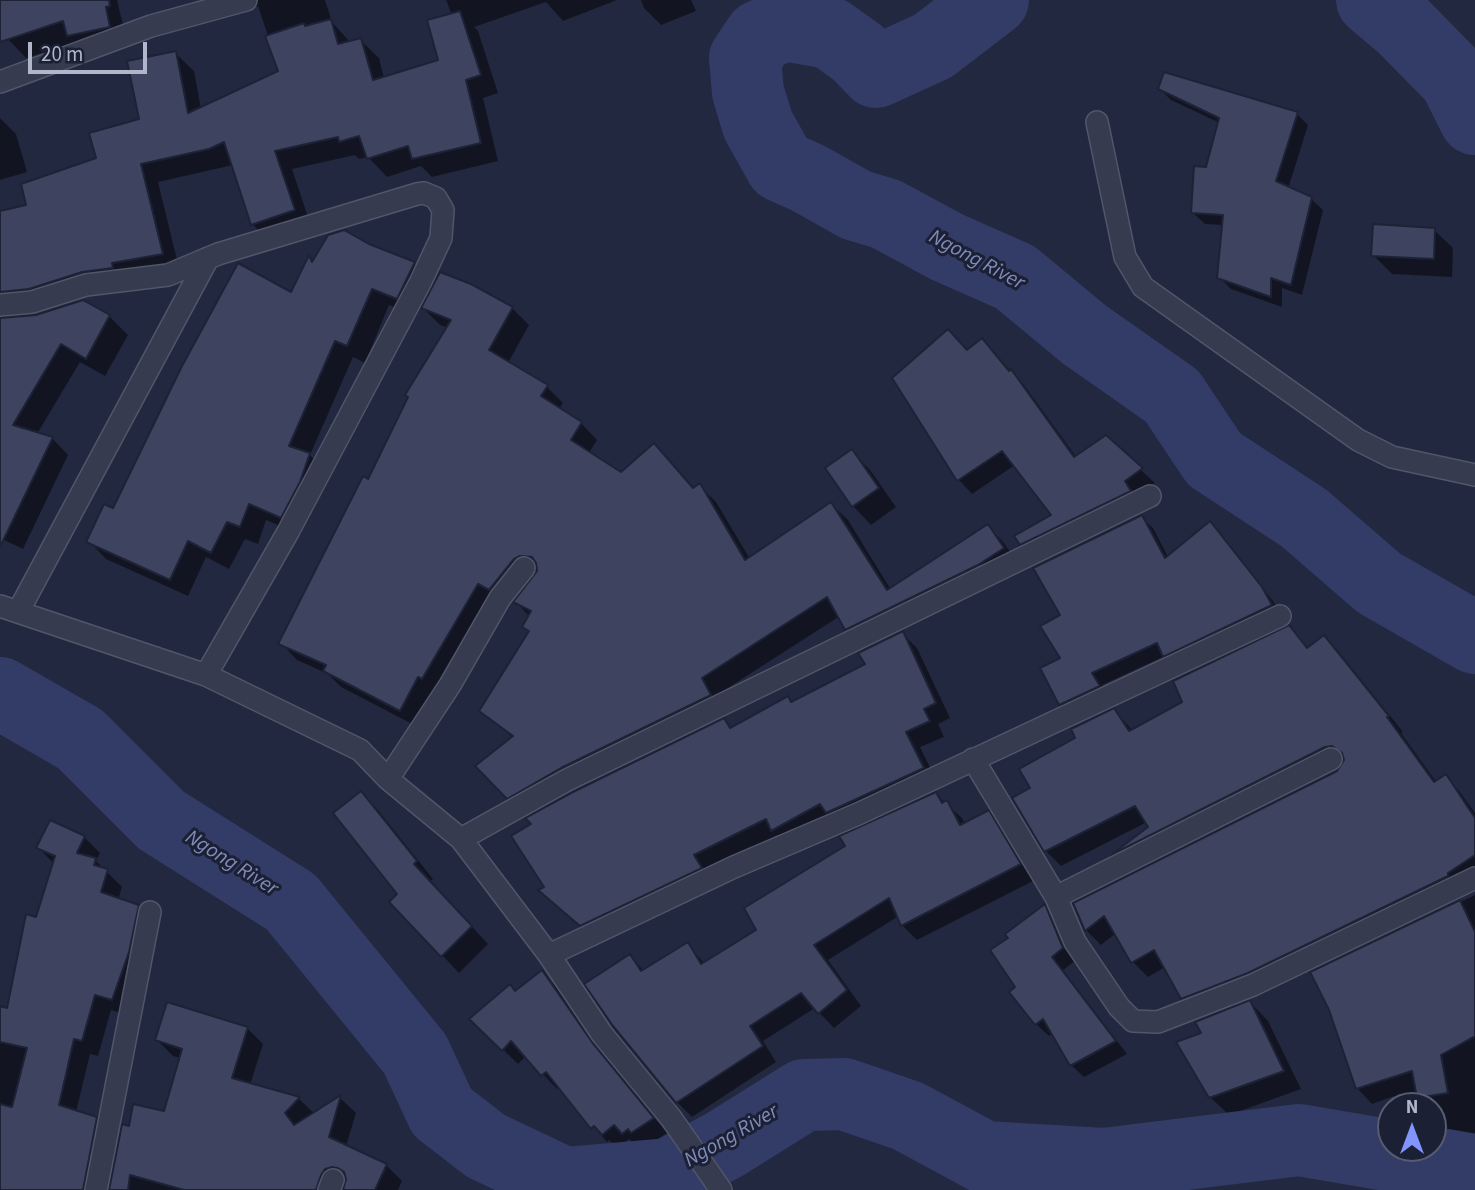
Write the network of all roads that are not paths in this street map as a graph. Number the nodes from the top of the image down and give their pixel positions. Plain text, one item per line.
1 (246, 0) edge
2 (0, 82) edge
3 (1097, 122) dead end
4 (208, 258) junction
5 (0, 305) edge
6 (1475, 475) edge
7 (1150, 496) dead end
8 (524, 568) dead end
9 (9, 609) edge
10 (1280, 616) dead end
11 (206, 675) junction
12 (973, 759) junction
13 (1331, 759) dead end
14 (388, 779) junction
15 (461, 839) junction
16 (1475, 878) edge
17 (1056, 897) junction
18 (150, 912) dead end
19 (549, 955) junction
20 (96, 1190) edge
21 (721, 1190) edge

1 - 2 street
3 - 6 street
4 - 5 street
4 - 9 street
4 - 11 street
7 - 15 street
8 - 14 street
9 - 11 street
10 - 12 street
11 - 14 street
12 - 17 street
12 - 19 street
13 - 17 street
14 - 15 street
15 - 19 street
16 - 17 street
18 - 20 street
19 - 21 street

